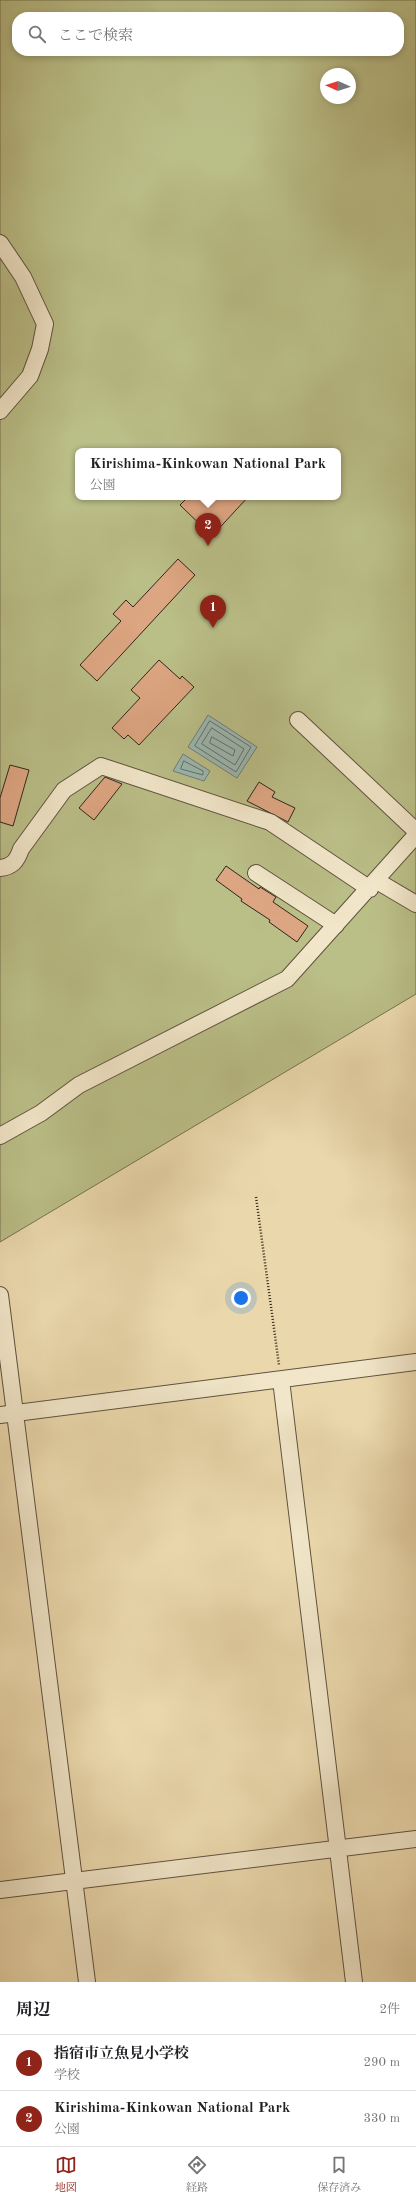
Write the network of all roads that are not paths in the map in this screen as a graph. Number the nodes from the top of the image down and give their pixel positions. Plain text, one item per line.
1 (0, 243) edge
2 (0, 411) edge
3 (298, 720) dead end
4 (416, 831) edge
5 (416, 835) edge
6 (0, 868) edge
7 (256, 873) dead end
8 (373, 885) junction
9 (416, 904) edge
10 (336, 925) junction
11 (0, 1136) edge
12 (0, 1296) edge
13 (416, 1362) edge
14 (281, 1380) junction
15 (8, 1414) edge
16 (416, 1839) edge
17 (336, 1848) junction
18 (75, 1880) junction
19 (0, 1890) edge
20 (87, 1982) edge
21 (354, 1982) edge

1 - 2 street
3 - 4 street
5 - 8 street
6 - 8 street
7 - 10 street
8 - 9 street
8 - 10 street
10 - 11 street
12 - 15 street
13 - 14 street
14 - 15 street
14 - 17 street
15 - 18 street
16 - 17 street
17 - 18 street
17 - 21 street
18 - 19 street
18 - 20 street

